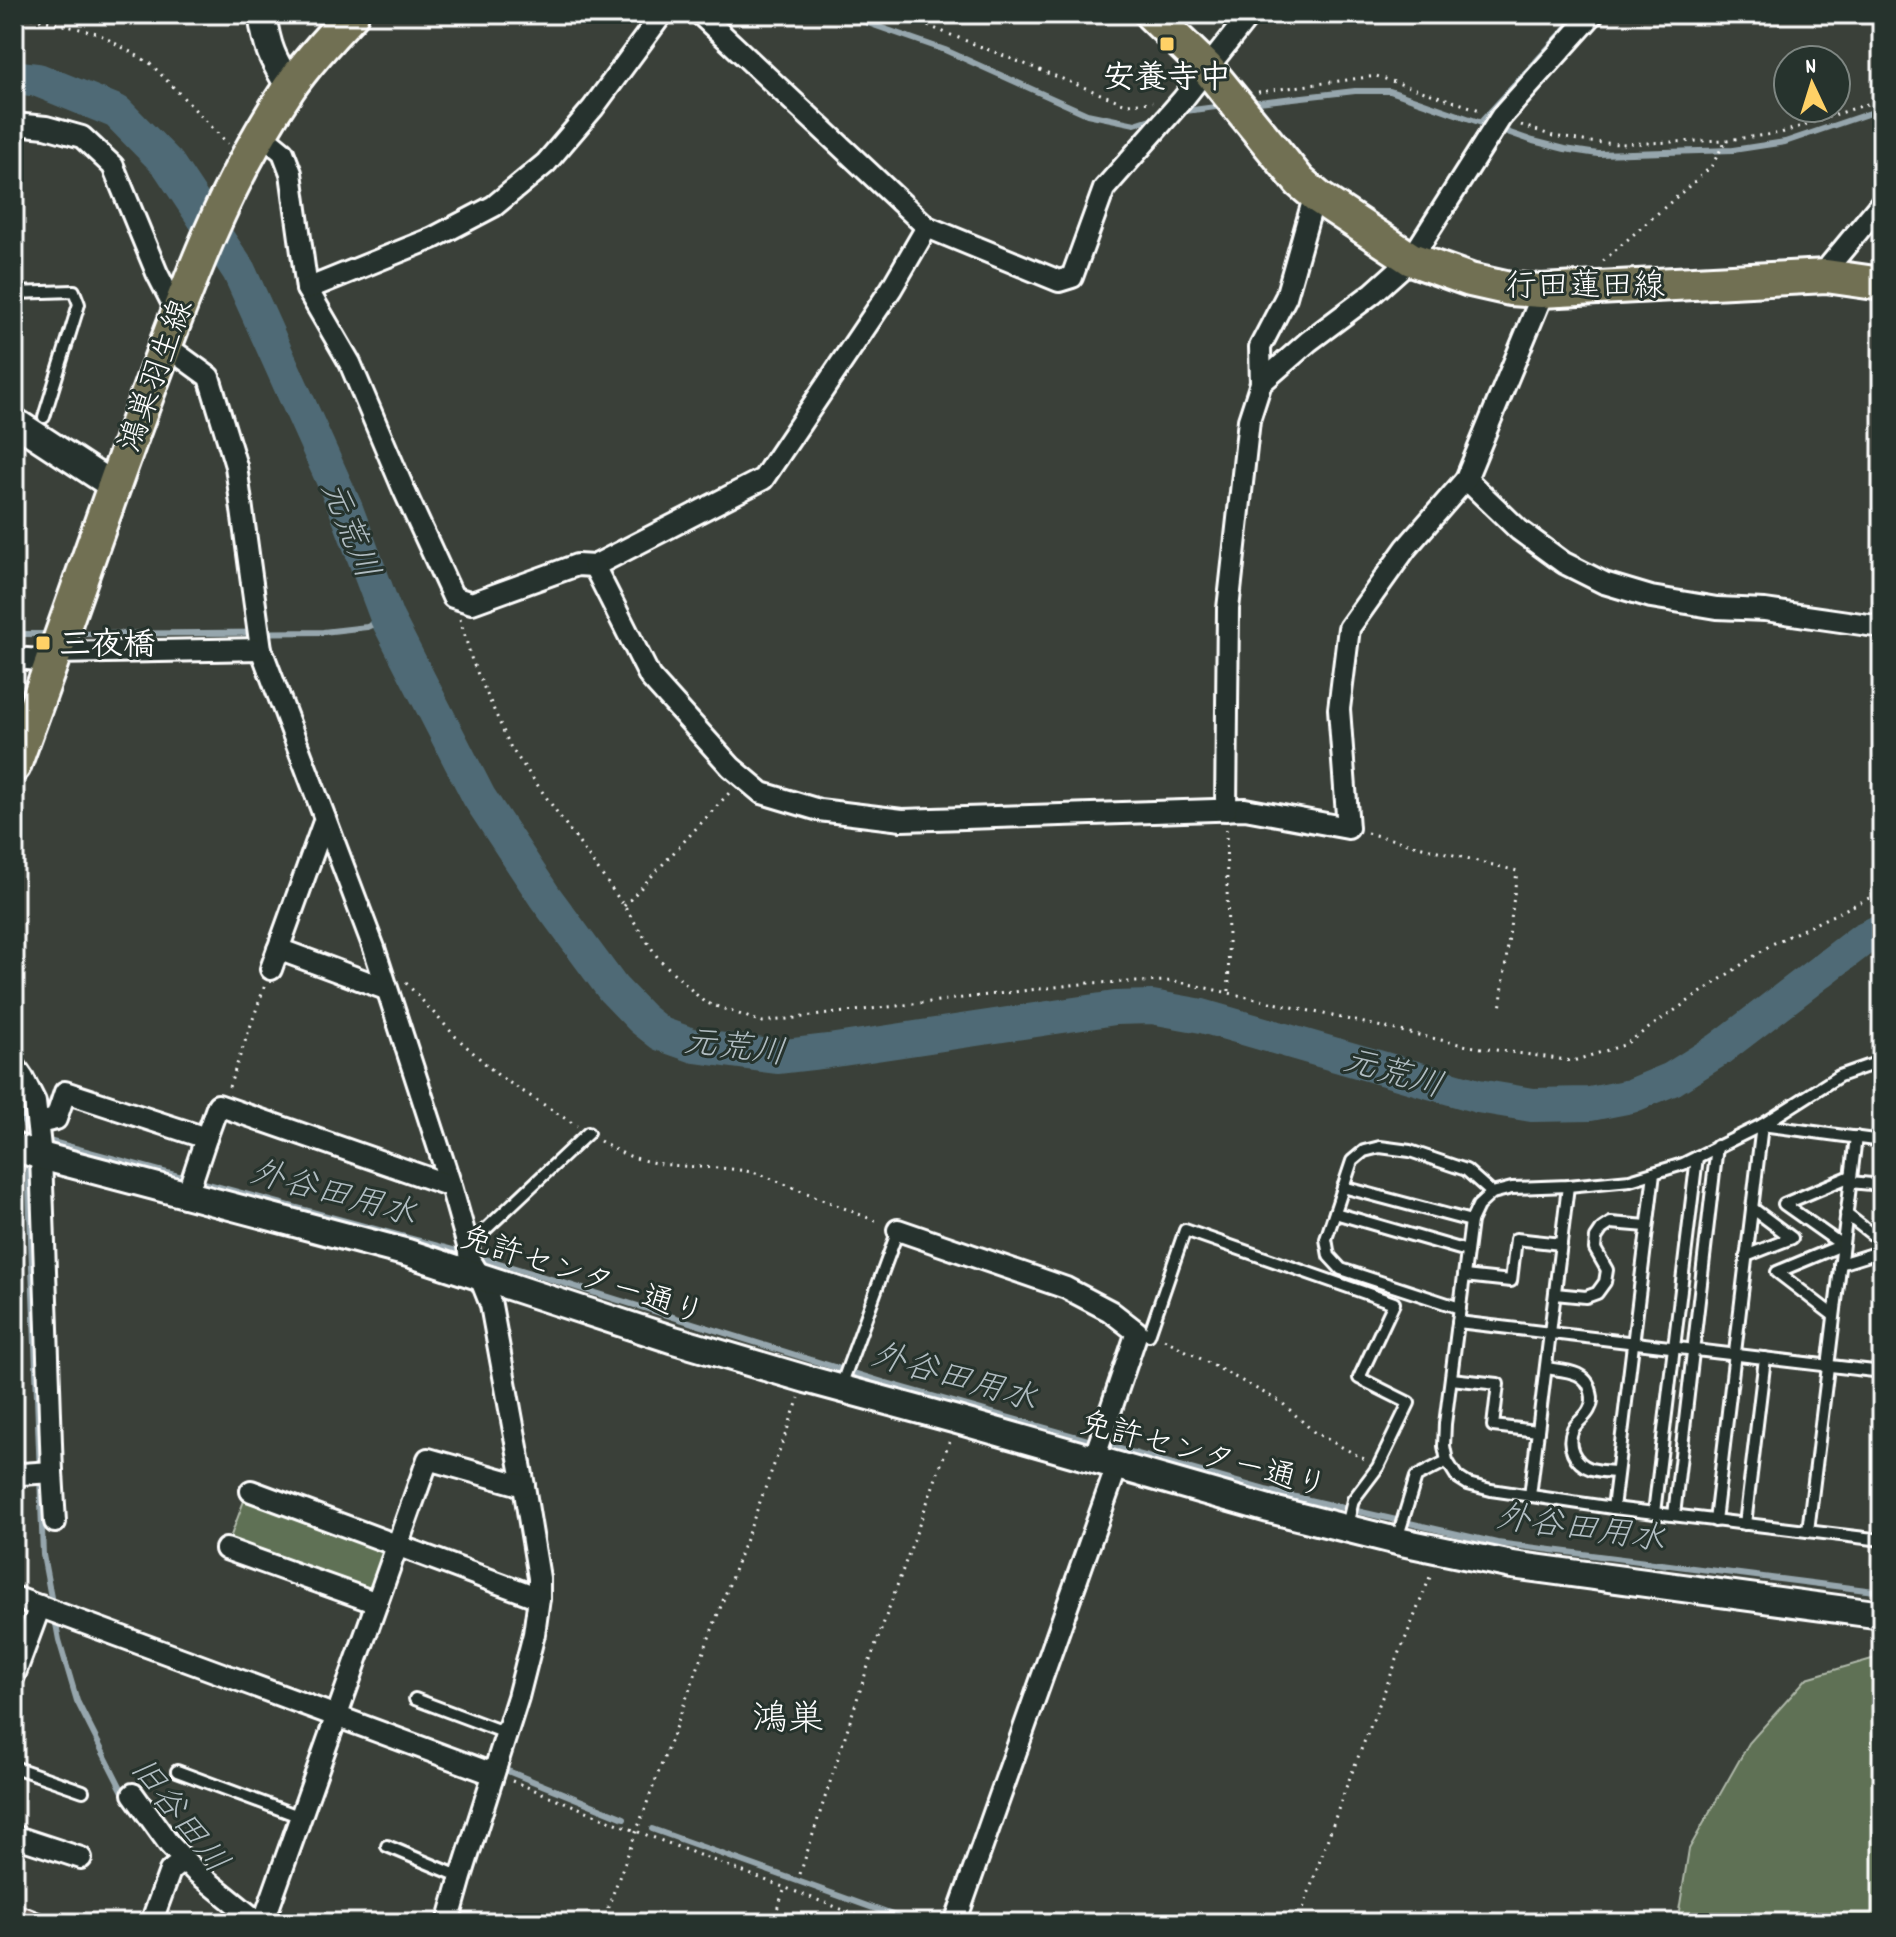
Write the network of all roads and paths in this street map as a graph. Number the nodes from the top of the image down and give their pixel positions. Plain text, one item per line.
1 (16, 14) edge
2 (262, 14) edge
3 (352, 14) edge
4 (662, 14) edge
5 (700, 14) edge
6 (898, 14) edge
7 (1151, 14) edge
8 (1250, 14) edge
9 (1593, 14) edge
10 (1207, 68) junction
11 (290, 87) junction
12 (1231, 96) junction
13 (1183, 99) junction
14 (1882, 99) edge
15 (1501, 117) junction
16 (14, 124) edge
17 (261, 134) junction
18 (1726, 140) junction
19 (240, 170) junction
20 (1315, 194) junction
21 (1882, 202) edge
22 (927, 227) junction
23 (1411, 259) junction
24 (1826, 276) junction
25 (1882, 284) edge
26 (307, 289) junction
27 (1584, 289) junction
28 (1541, 291) junction
29 (14, 293) edge
30 (182, 299) junction
31 (165, 345) junction
32 (1261, 383) junction
33 (44, 417) dead end
34 (14, 421) edge
35 (1466, 479) junction
36 (113, 486) junction
37 (594, 566) junction
38 (453, 597) junction
39 (1882, 627) edge
40 (261, 649) junction
41 (54, 657) junction
42 (14, 658) edge
43 (14, 766) edge
44 (743, 777) junction
45 (1226, 810) junction
46 (325, 819) junction
47 (1348, 828) junction
48 (1882, 892) edge
49 (624, 906) junction
50 (278, 949) junction
51 (271, 969) joint
52 (395, 985) junction
53 (1229, 993) junction
54 (1500, 1010) dead end
55 (1882, 1061) edge
56 (14, 1065) edge
57 (222, 1106) junction
58 (38, 1123) junction
59 (1762, 1125) junction
60 (588, 1133) junction
61 (1856, 1137) junction
62 (206, 1138) junction
63 (1882, 1141) edge
64 (1717, 1146) junction
65 (14, 1147) edge
66 (41, 1156) junction
67 (1697, 1157) junction
68 (1654, 1173) junction
69 (1850, 1179) junction
70 (1882, 1185) edge
71 (451, 1186) junction
72 (1568, 1186) junction
73 (1343, 1187) junction
74 (1492, 1193) junction
75 (187, 1195) junction
76 (1752, 1208) junction
77 (1335, 1213) junction
78 (1846, 1214) junction
79 (1471, 1221) junction
80 (1647, 1226) junction
81 (898, 1230) junction
82 (1882, 1242) edge
83 (1561, 1244) junction
84 (1842, 1245) junction
85 (468, 1246) junction
86 (1467, 1251) junction
87 (1882, 1251) edge
88 (1746, 1256) junction
89 (1840, 1264) junction
90 (479, 1275) junction
91 (1464, 1276) junction
92 (1555, 1294) junction
93 (1460, 1308) junction
94 (1833, 1315) junction
95 (1458, 1322) junction
96 (1143, 1333) junction
97 (1550, 1333) junction
98 (1632, 1342) junction
99 (1674, 1347) junction
100 (1693, 1350) junction
101 (1735, 1354) junction
102 (1765, 1358) junction
103 (1827, 1365) junction
104 (1546, 1368) junction
105 (1882, 1372) edge
106 (806, 1379) junction
107 (1451, 1379) junction
108 (840, 1389) junction
109 (957, 1420) junction
110 (1538, 1431) junction
111 (1447, 1461) junction
112 (1105, 1463) junction
113 (1378, 1467) junction
114 (14, 1471) edge
115 (52, 1472) junction
116 (1616, 1472) junction
117 (524, 1486) junction
118 (251, 1491) dead end
119 (1530, 1496) junction
120 (1613, 1508) junction
121 (1654, 1513) junction
122 (1674, 1515) junction
123 (1715, 1521) junction
124 (55, 1522) dead end
125 (1745, 1524) junction
126 (1346, 1527) junction
127 (1808, 1531) junction
128 (1882, 1540) edge
129 (1397, 1541) junction
130 (397, 1547) junction
131 (226, 1549) dead end
132 (1441, 1550) junction
133 (14, 1597) edge
134 (539, 1598) junction
135 (377, 1603) junction
136 (50, 1610) junction
137 (1882, 1615) edge
138 (14, 1676) edge
139 (415, 1699) dead end
140 (337, 1716) junction
141 (506, 1733) junction
142 (14, 1767) edge
143 (177, 1771) dead end
144 (493, 1774) junction
145 (83, 1791) dead end
146 (133, 1794) dead end
147 (301, 1817) junction
148 (636, 1831) junction
149 (14, 1836) edge
150 (387, 1846) dead end
151 (81, 1858) dead end
152 (184, 1860) junction
153 (800, 1874) dead end
154 (461, 1877) junction
155 (785, 1888) junction
156 (151, 1923) edge
157 (261, 1923) edge
158 (448, 1923) edge
159 (602, 1923) edge
160 (772, 1923) edge
161 (878, 1923) edge
162 (955, 1923) edge
163 (1298, 1923) edge

1 - 19 path
2 - 11 street
3 - 11 main road, 鴻巣羽生線
4 - 26 street
5 - 22 street
6 - 13 path
7 - 10 main road, 行田蓮田線
8 - 10 street
9 - 15 street
10 - 12 main road, 行田蓮田線
10 - 13 street
11 - 17 main road, 鴻巣羽生線
12 - 15 path
12 - 20 main road, 行田蓮田線
13 - 22 street
14 - 18 path
15 - 18 path
15 - 23 street
16 - 30 street
17 - 19 main road, 鴻巣羽生線
17 - 26 street
18 - 27 path
19 - 30 main road, 鴻巣羽生線
20 - 23 main road, 行田蓮田線
20 - 32 street
21 - 24 street
22 - 37 street
23 - 28 main road, 行田蓮田線
23 - 32 street
24 - 25 main road, 行田蓮田線
24 - 27 main road, 行田蓮田線
26 - 38 street
27 - 28 main road, 行田蓮田線
28 - 35 street
29 - 33 lane
30 - 31 main road, 鴻巣羽生線
31 - 36 main road, 鴻巣羽生線
31 - 40 street
32 - 45 street
34 - 36 street
35 - 39 street
35 - 47 street
36 - 41 main road, 鴻巣羽生線
37 - 38 street
37 - 44 street
38 - 49 path
40 - 41 street
40 - 46 street
41 - 42 street
41 - 43 main road, 鴻巣羽生線
44 - 45 street
44 - 49 path
45 - 47 street
45 - 53 path
46 - 50 street
46 - 52 street
47 - 54 path
48 - 53 path
49 - 53 path
50 - 51 street
50 - 52 street
51 - 57 path
52 - 60 path
52 - 71 street
55 - 59 lane
56 - 58 street
57 - 62 street
57 - 71 street
58 - 62 street
58 - 66 street
59 - 61 lane
59 - 64 lane
59 - 76 lane
60 - 81 path
60 - 85 lane
61 - 63 lane
61 - 69 lane
62 - 75 street
64 - 67 lane
64 - 100 lane
65 - 66 street, 免許センター通り
66 - 75 street, 免許センター通り
66 - 115 street
67 - 68 lane
67 - 99 lane
68 - 72 lane
68 - 80 lane
69 - 70 lane
69 - 78 lane
69 - 84 lane
71 - 85 street
72 - 74 lane
72 - 83 lane
73 - 74 lane
73 - 77 lane
73 - 79 lane
74 - 79 lane
75 - 90 street, 免許センター通り
76 - 88 lane
76 - 88 lane
77 - 86 lane
77 - 93 lane
78 - 82 lane
78 - 84 lane
79 - 86 lane
80 - 92 lane
80 - 98 lane
81 - 96 street
81 - 108 lane
83 - 91 lane
83 - 92 lane
84 - 89 lane
84 - 94 lane
85 - 90 street
86 - 91 lane
87 - 89 lane
88 - 101 lane
89 - 94 lane
90 - 106 street, 免許センター通り
90 - 117 street
91 - 93 lane
92 - 97 lane
93 - 95 lane
94 - 103 lane
95 - 97 lane
95 - 107 lane
96 - 112 street
96 - 113 path
96 - 113 lane
97 - 98 lane
97 - 104 lane
98 - 99 lane
98 - 116 lane
99 - 100 lane
99 - 121 lane
100 - 101 lane
100 - 122 lane
101 - 102 lane
101 - 123 lane
102 - 103 lane
102 - 125 lane
103 - 105 lane
103 - 127 lane
104 - 110 lane
104 - 116 lane
106 - 108 street, 免許センター通り
106 - 148 path
107 - 110 lane
107 - 111 lane
108 - 109 street, 免許センター通り
109 - 112 street, 免許センター通り
109 - 153 path
110 - 119 lane
111 - 119 lane
111 - 129 lane
112 - 126 street, 免許センター通り
112 - 162 street
113 - 126 lane
114 - 115 street
115 - 124 street
116 - 120 lane
117 - 130 street
117 - 134 street
118 - 130 street
119 - 120 lane
120 - 121 lane
121 - 122 lane
122 - 123 lane
123 - 125 lane
125 - 127 lane
126 - 129 street, 免許センター通り
127 - 128 lane
129 - 132 street, 免許センター通り
130 - 134 street
130 - 135 street
131 - 135 street
132 - 137 street, 免許センター通り
132 - 163 path
133 - 136 street
134 - 141 street
135 - 140 street
136 - 138 street
136 - 140 street
139 - 141 lane
140 - 144 street
140 - 147 street
141 - 144 street
142 - 145 lane
143 - 147 lane
144 - 148 path
144 - 154 street
146 - 152 street
147 - 157 street
148 - 155 path
148 - 159 path
149 - 151 street
150 - 154 lane
152 - 156 street
152 - 157 street
154 - 158 street
155 - 160 path
155 - 161 path

